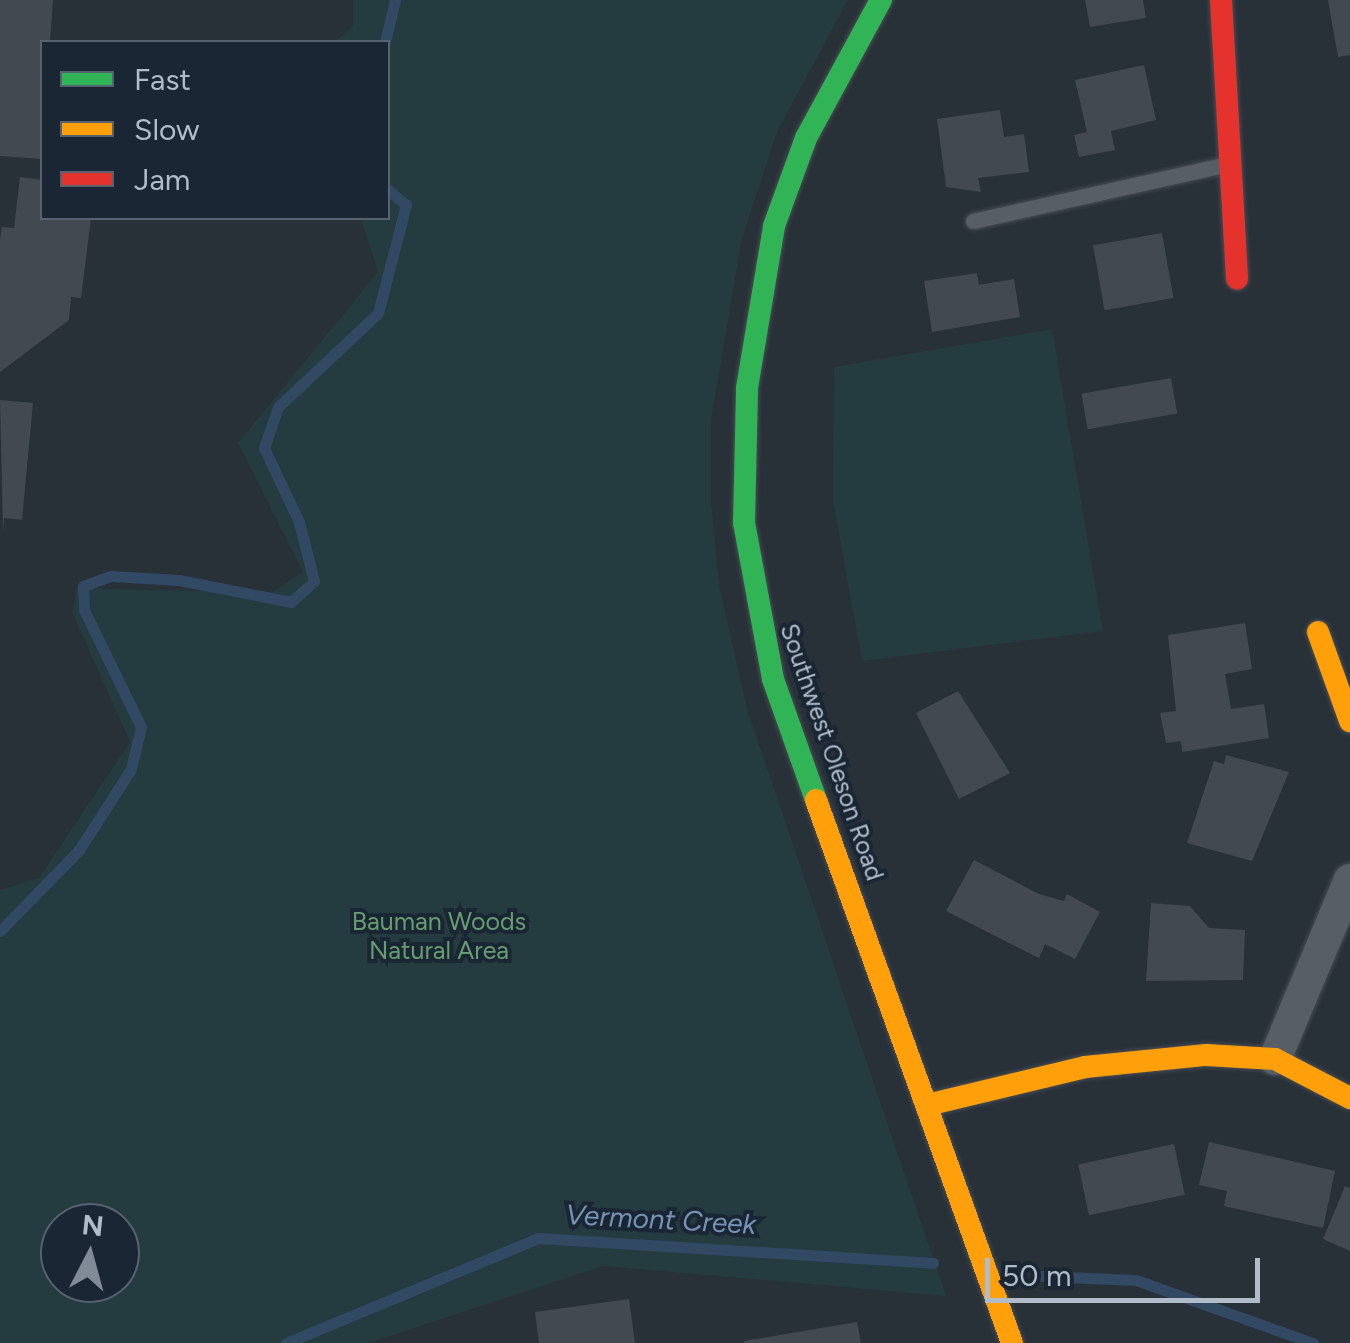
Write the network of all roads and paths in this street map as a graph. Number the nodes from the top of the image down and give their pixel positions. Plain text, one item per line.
1 (881, 0) edge
2 (1221, 0) edge
3 (1230, 163) junction
4 (973, 221) dead end
5 (1237, 279) dead end
6 (1318, 632) dead end
7 (1350, 721) edge
8 (1350, 880) edge
9 (1275, 1059) junction
10 (1350, 1098) edge
11 (927, 1106) junction
12 (1012, 1343) edge

1 - 11 main road, Southwest Oleson Road
2 - 3 main road
3 - 4 lane
3 - 5 main road
6 - 7 main road
8 - 9 street
9 - 10 main road
9 - 11 main road
11 - 12 main road, Southwest Oleson Road

